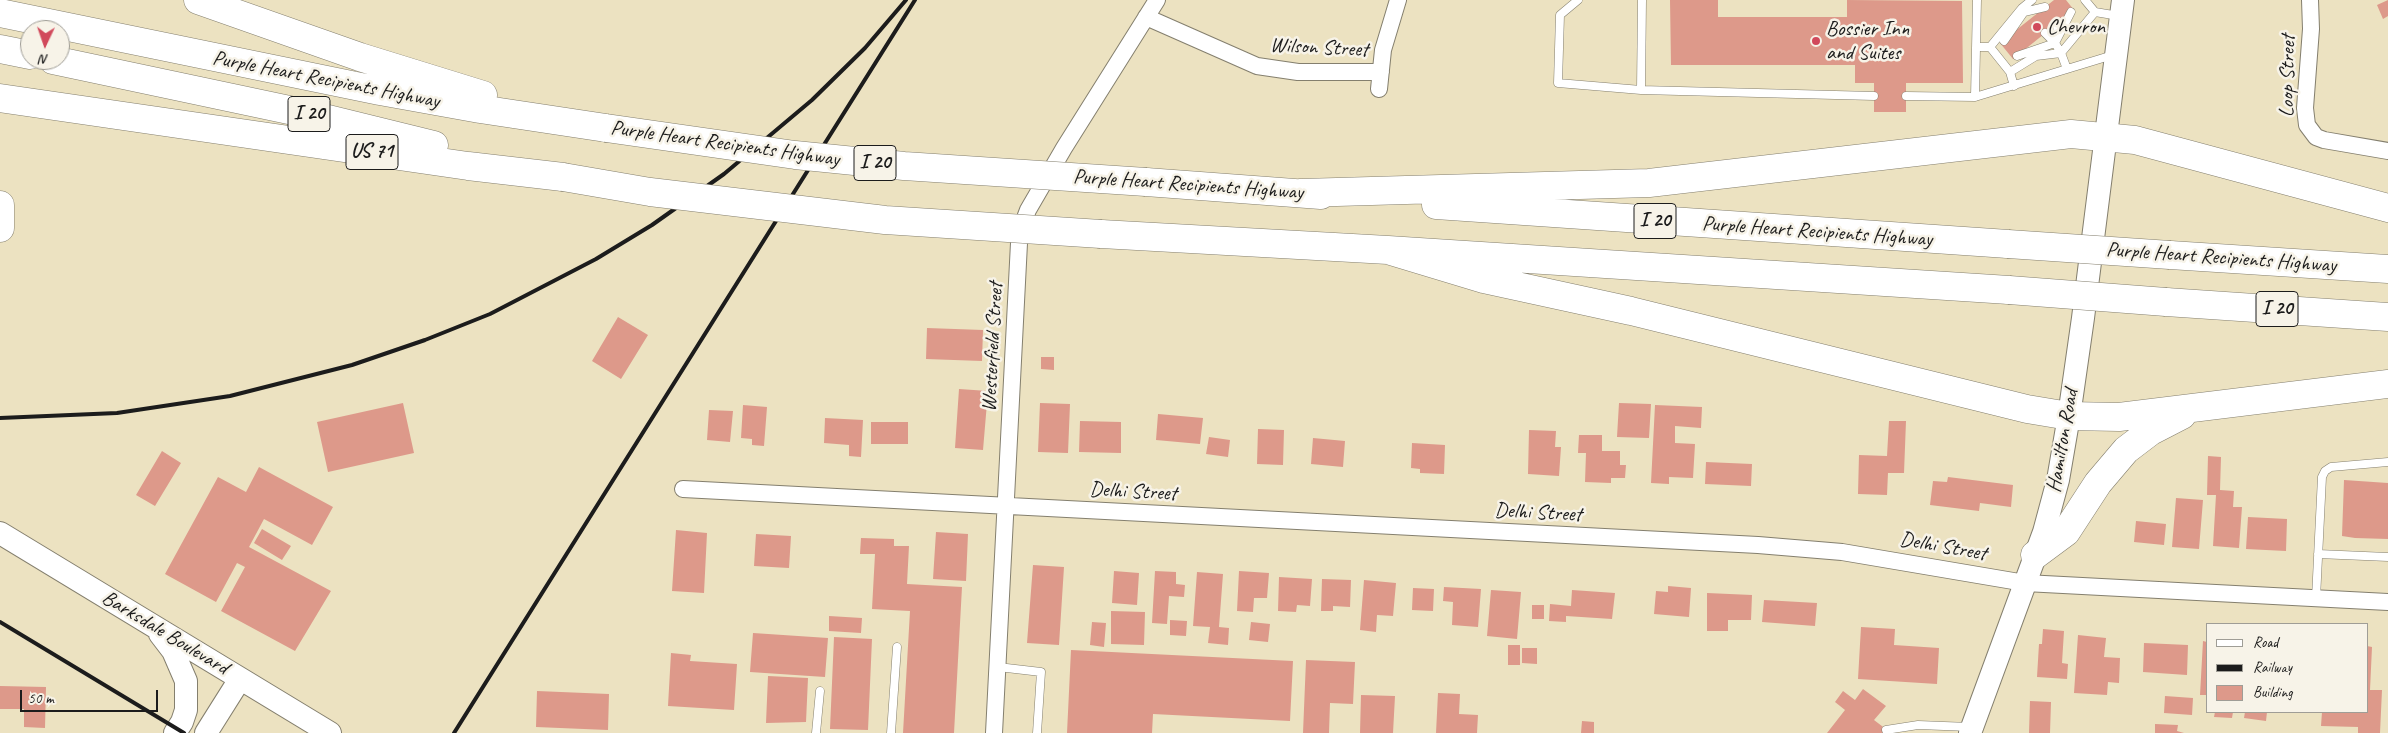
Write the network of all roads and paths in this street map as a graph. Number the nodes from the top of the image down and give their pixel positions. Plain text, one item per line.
1 (198, 0) edge
2 (1157, 0) edge
3 (1398, 0) edge
4 (1578, 0) edge
5 (1642, 0) edge
6 (1977, 0) edge
7 (2032, 0) edge
8 (2051, 0) edge
9 (2085, 0) edge
10 (2310, 0) edge
11 (0, 1) edge
12 (2046, 7) dead end
13 (2121, 8) edge
14 (2023, 10) junction
15 (2071, 12) dead end
16 (2096, 12) junction
17 (0, 13) edge
18 (1146, 17) junction
19 (2032, 18) dead end
20 (34, 20) edge
21 (49, 20) edge
22 (2059, 22) dead end
23 (70, 28) edge
24 (2016, 31) dead end
25 (2045, 33) dead end
26 (2004, 40) dead end
27 (2055, 43) junction
28 (1990, 46) junction
29 (1976, 47) junction
30 (2028, 47) dead end
31 (0, 49) edge
32 (20, 53) edge
33 (2061, 53) junction
34 (2115, 54) junction
35 (2017, 56) dead end
36 (70, 64) edge
37 (2067, 69) junction
38 (1380, 72) junction
39 (2010, 72) junction
40 (0, 80) edge
41 (2014, 86) junction
42 (1379, 89) dead end
43 (1641, 90) junction
44 (1874, 96) dead end
45 (1906, 96) dead end
46 (0, 98) edge
47 (1975, 98) junction
48 (181, 123) junction
49 (575, 123) junction
50 (2104, 136) junction
51 (2388, 151) edge
52 (563, 177) junction
53 (1302, 193) junction
54 (0, 205) edge
55 (2388, 208) edge
56 (0, 228) edge
57 (1388, 250) junction
58 (2388, 270) edge
59 (2388, 317) edge
60 (2388, 384) edge
61 (2203, 408) junction
62 (2069, 416) junction
63 (2388, 462) edge
64 (683, 489) dead end
65 (1006, 506) junction
66 (0, 533) edge
67 (2318, 554) junction
68 (2035, 555) junction
69 (2388, 557) edge
70 (2024, 583) junction
71 (2316, 598) junction
72 (2388, 602) edge
73 (153, 626) junction
74 (897, 647) dead end
75 (998, 668) junction
76 (240, 679) junction
77 (820, 691) dead end
78 (1923, 729) edge
79 (1886, 730) dead end
80 (1971, 730) edge
81 (175, 733) edge
82 (206, 733) edge
83 (330, 733) edge
84 (816, 733) edge
85 (891, 733) edge
86 (994, 733) edge
87 (1037, 733) edge
88 (1916, 733) edge

1 - 49 highway
2 - 18 street, Westerfield Street
3 - 38 street
4 - 43 lane
5 - 43 lane
6 - 29 lane
7 - 14 lane
8 - 14 lane
9 - 16 lane
10 - 51 street, Loop Street
11 - 21 highway
12 - 14 lane
13 - 16 lane
13 - 34 main road, Hamilton Road
14 - 19 lane
14 - 24 lane
14 - 26 lane
14 - 28 lane
15 - 27 lane
16 - 33 lane
17 - 20 highway, Purple Heart Recipients Highway / I 20
18 - 38 street, Wilson Street
18 - 65 street, Westerfield Street
22 - 27 lane
23 - 49 highway, Purple Heart Recipients Highway / I 20
25 - 27 lane
27 - 30 lane
27 - 33 lane
27 - 35 lane
28 - 29 lane
28 - 39 lane
29 - 47 lane
31 - 32 highway
33 - 37 lane
33 - 39 lane
34 - 37 lane
34 - 50 main road, Hamilton Road
36 - 52 highway, Purple Heart Recipients Highway / I 20
37 - 41 lane
38 - 42 street
39 - 41 lane
40 - 48 highway, US 71
41 - 47 lane
43 - 44 lane
45 - 47 lane
46 - 48 highway
48 - 52 highway, US 71
49 - 53 highway, Purple Heart Recipients Highway / I 20, bridge
50 - 53 highway
50 - 55 highway
50 - 62 main road, Hamilton Road
52 - 57 highway, Purple Heart Recipients Highway / I 20, bridge
53 - 58 highway, Purple Heart Recipients Highway / I 20, bridge
54 - 56 highway
57 - 59 highway, Purple Heart Recipients Highway / I 20, bridge
57 - 62 highway
60 - 61 highway
61 - 62 highway
61 - 68 highway
62 - 68 main road, Hamilton Road
63 - 67 lane
64 - 65 street, Delhi Street
65 - 70 street, Delhi Street
65 - 75 street, Westerfield Street
66 - 73 main road, Barksdale Boulevard
67 - 69 lane
67 - 71 lane
68 - 70 main road, Hamilton Road
70 - 71 street, Delhi Street
70 - 80 main road, Hamilton Road
71 - 72 street, Delhi Street
73 - 76 main road, Barksdale Boulevard
73 - 81 main road
74 - 85 lane
75 - 86 street, Westerfield Street
75 - 87 lane
76 - 82 main road
76 - 83 main road, Barksdale Boulevard
77 - 84 lane
78 - 79 lane
78 - 80 lane
78 - 88 lane

